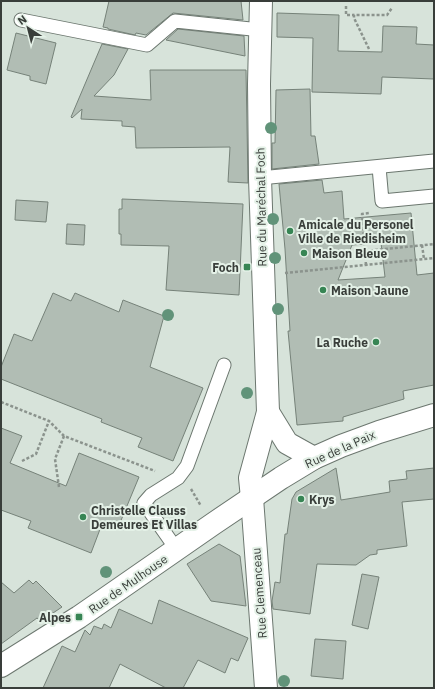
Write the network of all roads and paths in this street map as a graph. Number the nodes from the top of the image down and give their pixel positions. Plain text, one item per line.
1 (261, 1) edge
2 (346, 6) dead end
3 (392, 8) dead end
4 (354, 15) junction
5 (21, 20) dead end
6 (261, 30) junction
7 (369, 49) dead end
8 (434, 161) edge
9 (379, 167) junction
10 (260, 178) junction
11 (434, 196) edge
12 (382, 201) junction
13 (434, 244) edge
14 (422, 245) junction
15 (365, 251) junction
16 (434, 258) edge
17 (424, 259) junction
18 (366, 265) junction
19 (283, 273) dead end
20 (224, 365) dead end
21 (1, 402) edge
22 (268, 412) junction
23 (434, 414) edge
24 (49, 420) junction
25 (64, 436) junction
26 (314, 458) junction
27 (22, 461) dead end
28 (180, 475) junction
29 (59, 487) dead end
30 (252, 498) junction
31 (203, 508) dead end
32 (177, 550) junction
33 (1, 666) edge
34 (266, 688) edge

1 - 6 street, Rue du Maréchal Foch
2 - 4 path
3 - 4 path
4 - 7 path
5 - 6 lane
6 - 10 street, Rue du Maréchal Foch
8 - 9 lane
9 - 10 lane
9 - 12 lane
10 - 22 street, Rue du Maréchal Foch
11 - 12 lane
12 - 15 path
13 - 14 path
14 - 15 path
14 - 17 path
15 - 18 path
16 - 17 path
17 - 18 path
18 - 19 path
20 - 28 lane
21 - 24 path
22 - 26 street, Rue du Maréchal Foch
22 - 30 street, Rue du Maréchal Foch
23 - 26 street, Rue de la Paix
24 - 25 path
24 - 27 path
25 - 28 path
25 - 29 path
26 - 30 street, Rue de la Paix
28 - 31 path
28 - 32 lane
30 - 32 street, Rue de Mulhouse
30 - 34 street, Rue Clemenceau
32 - 33 street, Rue de Mulhouse

